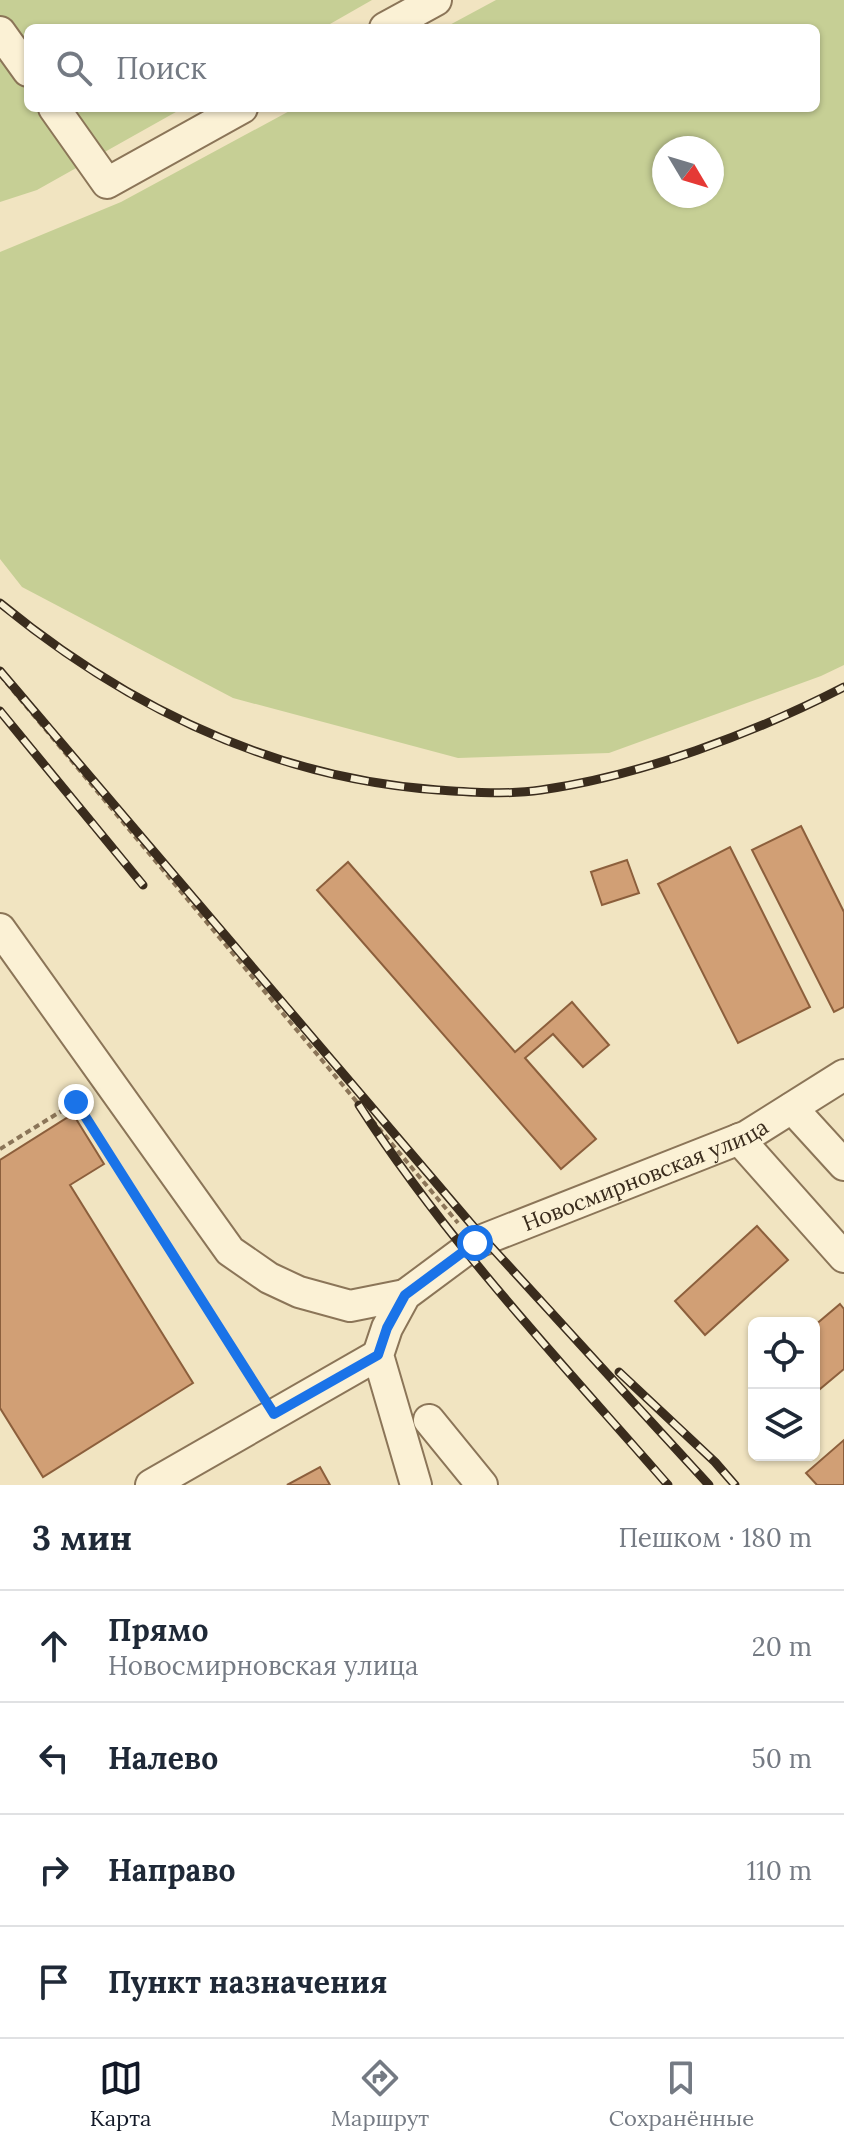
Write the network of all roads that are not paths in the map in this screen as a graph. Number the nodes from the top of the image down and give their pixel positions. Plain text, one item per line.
1 (436, 0) edge
2 (392, 24) edge
3 (0, 32) edge
4 (24, 65) edge
5 (57, 112) edge
6 (235, 112) edge
7 (1, 931) edge
8 (844, 1075) edge
9 (792, 1108) junction
10 (739, 1139) junction
11 (844, 1165) edge
12 (844, 1257) edge
13 (405, 1295) junction
14 (378, 1355) junction
15 (429, 1420) dead end
16 (151, 1485) edge
17 (416, 1485) edge
18 (482, 1485) edge

1 - 2 street
3 - 4 street
5 - 6 street
7 - 13 street
8 - 9 street, Новосмирновская улица
9 - 10 street, Новосмирновская улица
9 - 11 street
10 - 12 street
10 - 13 street, Новосмирновская улица
13 - 14 street
14 - 16 street
14 - 17 street
15 - 18 street

